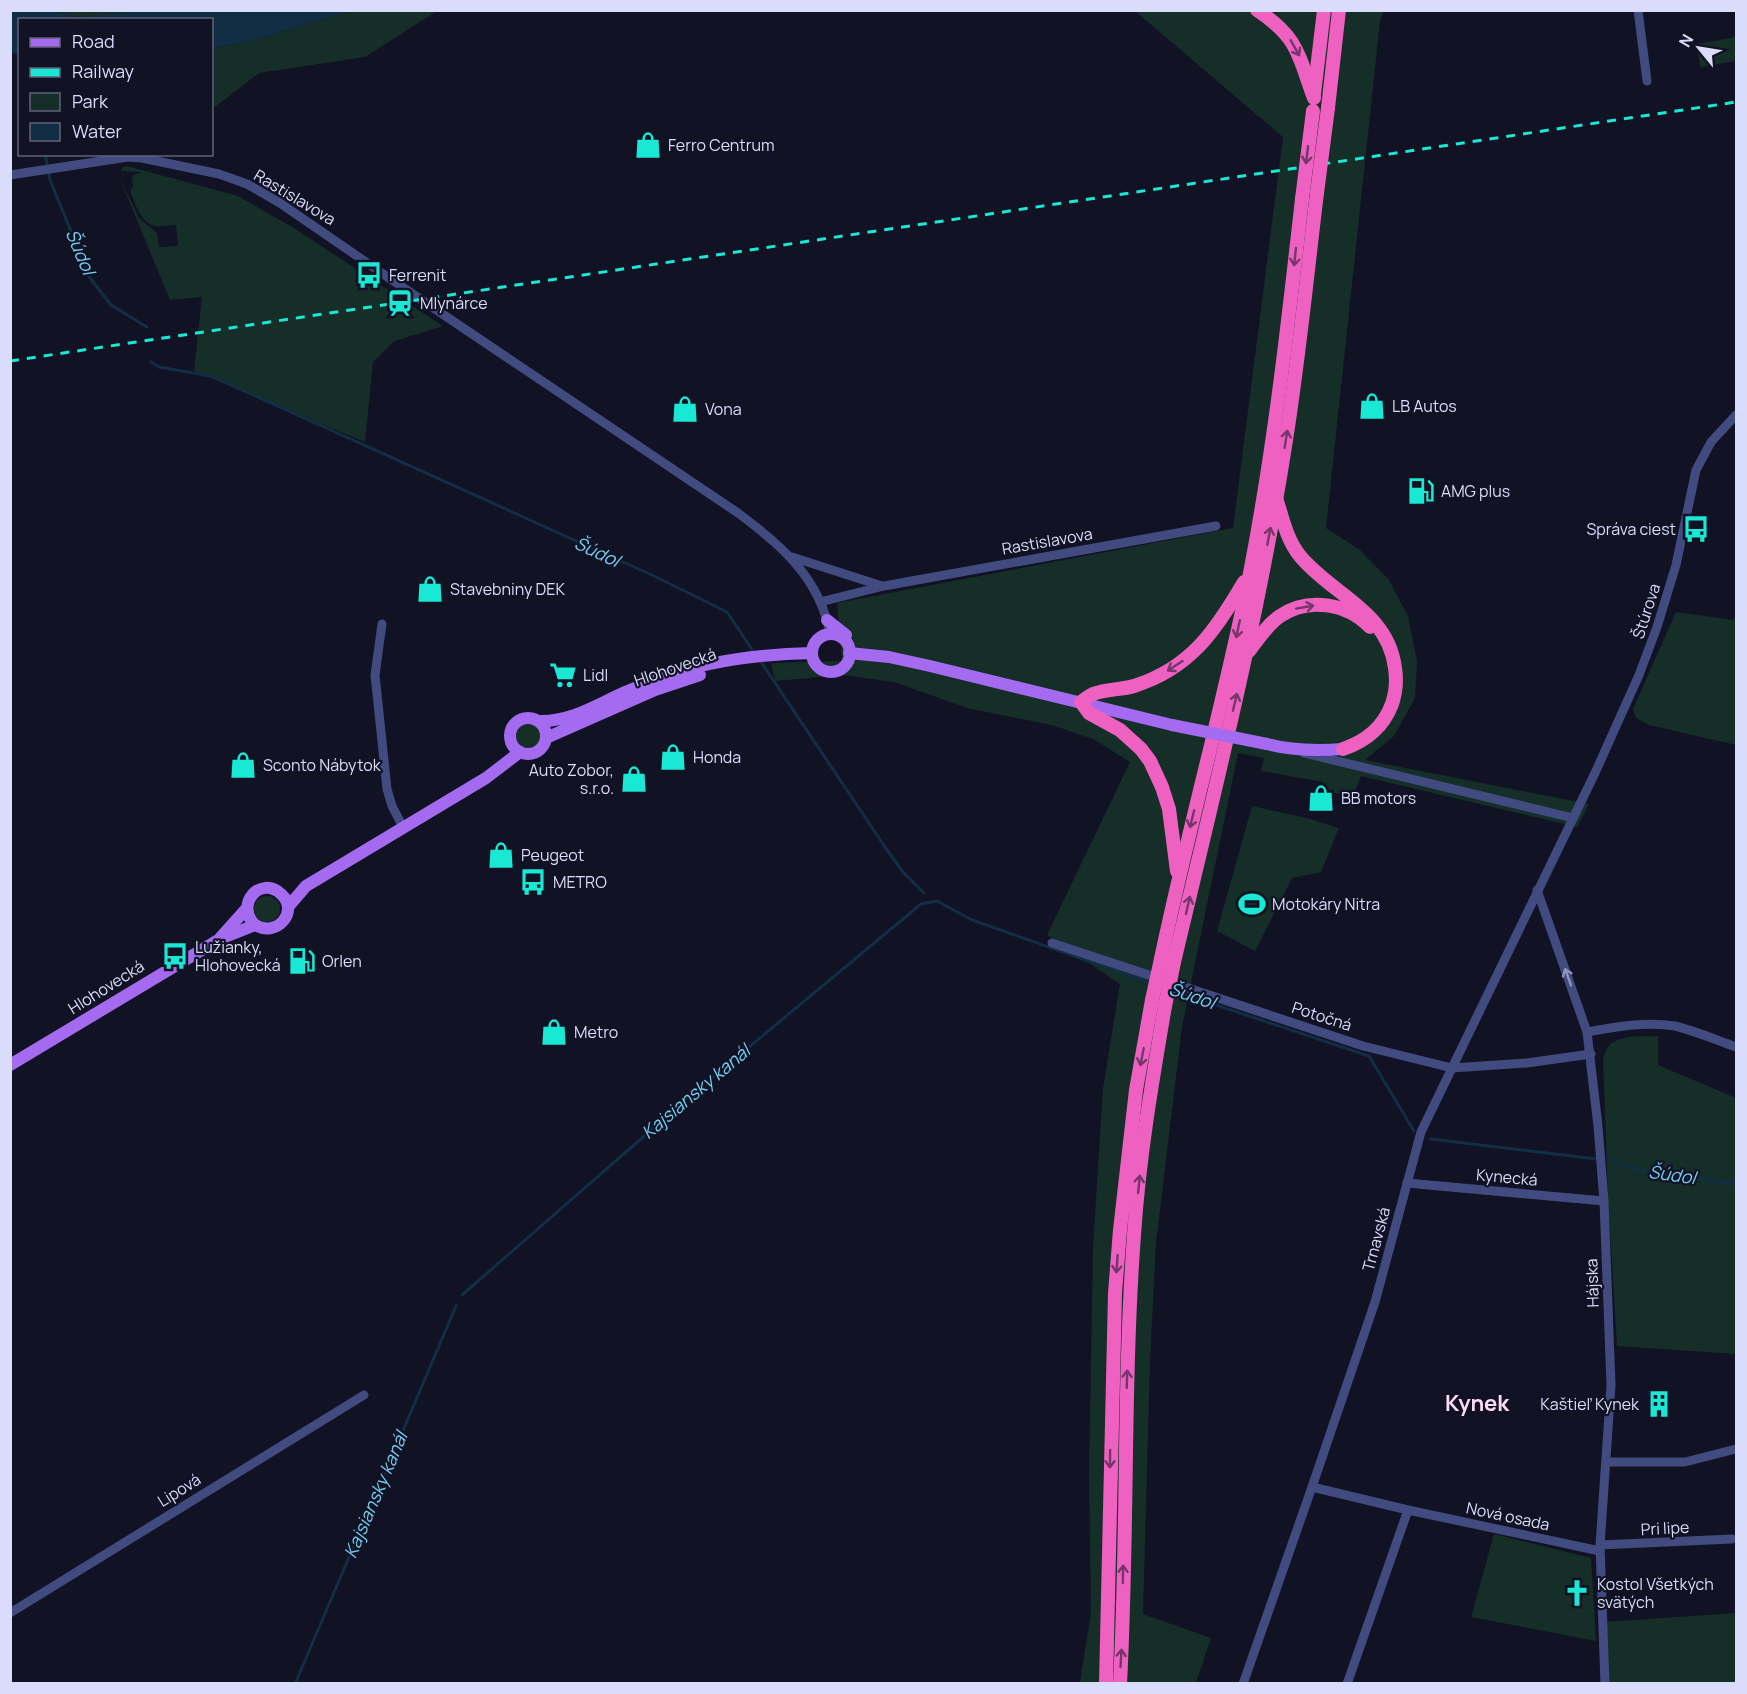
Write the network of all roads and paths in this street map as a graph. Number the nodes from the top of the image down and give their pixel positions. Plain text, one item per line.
1 (1257, 10) edge
2 (1324, 10) edge
3 (1339, 10) edge
4 (1347, 10) edge
5 (1638, 10) edge
6 (1335, 39) junction
7 (1647, 81) dead end
8 (1313, 105) junction
9 (10, 175) edge
10 (1737, 415) edge
11 (1276, 496) junction
12 (1216, 526) dead end
13 (792, 557) junction
14 (1250, 572) junction
15 (884, 586) junction
16 (820, 602) junction
17 (827, 620) junction
18 (382, 624) dead end
19 (830, 634) junction
20 (812, 653) junction
21 (849, 653) junction
22 (870, 655) junction
23 (1246, 655) junction
24 (750, 658) junction
25 (1082, 702) junction
26 (538, 721) junction
27 (546, 738) junction
28 (511, 743) junction
29 (1343, 749) junction
30 (1290, 750) junction
31 (520, 752) junction
32 (1350, 764) junction
33 (486, 778) junction
34 (1573, 818) junction
35 (403, 827) junction
36 (1178, 880) junction
37 (306, 886) junction
38 (1537, 890) junction
39 (280, 892) junction
40 (288, 906) junction
41 (247, 908) junction
42 (255, 926) junction
43 (219, 939) junction
44 (1052, 943) dead end
45 (1168, 961) junction
46 (1159, 1003) junction
47 (1587, 1032) junction
48 (1737, 1047) edge
49 (1591, 1054) junction
50 (10, 1065) edge
51 (1452, 1068) junction
52 (1407, 1182) junction
53 (1604, 1201) junction
54 (364, 1395) dead end
55 (1737, 1449) edge
56 (1606, 1462) junction
57 (1312, 1487) junction
58 (1408, 1510) junction
59 (1732, 1539) dead end
60 (1600, 1548) junction
61 (10, 1613) edge
62 (1106, 1683) edge
63 (1120, 1683) edge
64 (1243, 1683) edge
65 (1347, 1683) edge
66 (1605, 1683) edge

1 -> 8 highway
2 - 8 highway
3 - 6 highway
4 - 6 highway
5 - 7 street
11 -> 6 highway, bridge
8 -> 14 highway, bridge
9 - 13 street, Rastislavova
10 - 34 street, Štúrova
23 -> 11 highway
11 - 29 highway
12 - 15 street, Rastislavova
13 - 15 street, Rastislavova
13 - 16 street
14 -> 25 highway
14 -> 36 highway
15 - 16 street, Rastislavova
16 - 17 street
17 - 19 street
17 - 22 main road
18 - 35 street
19 - 20 main road
19 - 21 main road
20 - 21 main road
20 - 24 main road
21 - 22 main road
22 - 25 main road
23 -> 29 highway
45 -> 23 highway
24 - 26 main road, Hlohovecká
24 - 27 main road, Hlohovecká
25 - 30 main road, bridge
25 - 36 highway
26 - 27 main road
26 - 28 main road
27 - 31 main road
28 - 31 main road
28 - 33 main road, Hlohovecká
29 - 30 main road
29 - 32 street
30 - 32 street
31 - 33 main road, Hlohovecká
32 - 34 street
33 - 35 main road, Hlohovecká
34 - 38 street, Trnavská
35 - 37 main road, Hlohovecká
36 - 45 highway
37 - 39 main road, Hlohovecká
37 - 40 main road, Hlohovecká
47 -> 38 street, Hájska
38 - 51 street, Trnavská
39 - 40 main road
39 - 41 main road, Hlohovecká
40 - 42 main road, Hlohovecká
41 - 42 main road
41 - 43 main road, Hlohovecká
42 - 43 main road, Hlohovecká
43 - 50 main road, Hlohovecká
44 - 51 street, Potočná
45 - 46 highway, bridge
46 -> 62 highway
63 -> 46 highway
47 - 48 street
47 - 49 street, Hájska
49 - 51 street, Potočná
49 - 53 street, Hájska
51 - 52 street, Trnavská
52 - 53 street, Kynecká
52 - 57 street, Trnavská
53 - 56 street, Hájska
54 - 61 street, Lipová
55 - 56 street
56 - 60 street, Hájska
57 - 58 street, Nová osada
57 - 64 street, Trnavská
58 - 60 street, Nová osada
58 - 65 street
59 - 60 street, Pri lipe
60 - 66 street, Hájska

